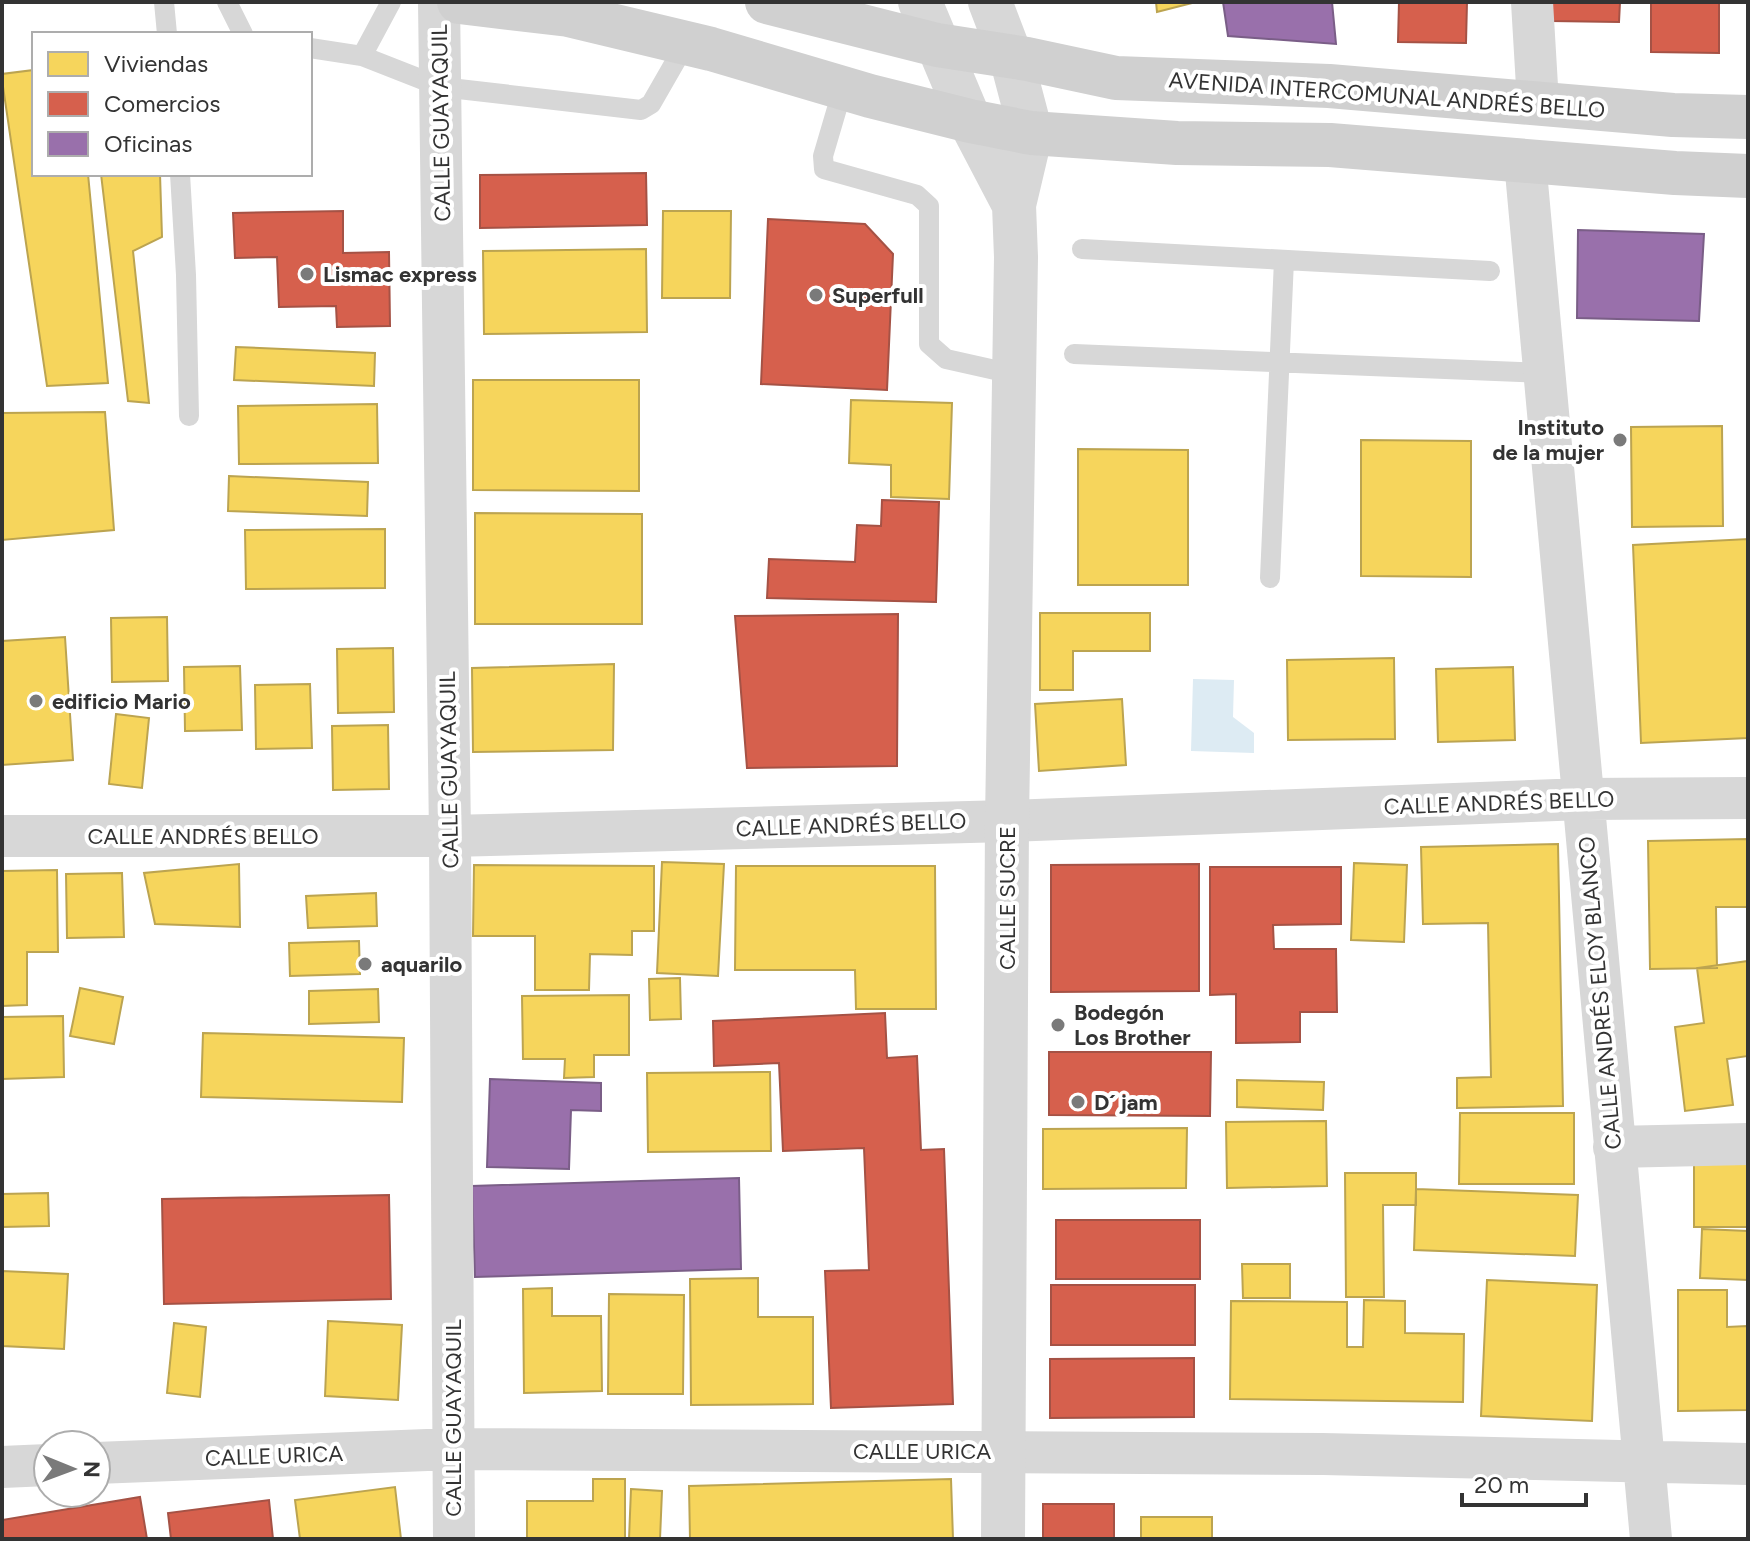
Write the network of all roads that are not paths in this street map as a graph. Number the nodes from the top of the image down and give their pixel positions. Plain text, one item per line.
1 (164, 2) edge
2 (227, 2) edge
3 (391, 2) edge
4 (439, 2) edge
5 (459, 2) edge
6 (767, 2) edge
7 (920, 2) edge
8 (990, 2) edge
9 (1532, 2) edge
10 (167, 32) edge
11 (242, 32) edge
12 (686, 43) junction
13 (937, 45) junction
14 (312, 48) edge
15 (362, 56) junction
16 (1019, 58) junction
17 (441, 87) junction
18 (843, 88) junction
19 (1538, 103) junction
20 (1748, 117) edge
21 (970, 121) junction
22 (1031, 133) junction
23 (1525, 161) junction
24 (180, 176) edge
25 (1748, 176) edge
26 (1014, 205) junction
27 (1082, 249) dead end
28 (1284, 260) junction
29 (1490, 271) dead end
30 (1074, 354) dead end
31 (1279, 362) junction
32 (1544, 373) junction
33 (1013, 374) junction
34 (189, 416) dead end
35 (1270, 578) dead end
36 (1748, 798) edge
37 (1583, 799) junction
38 (1007, 821) junction
39 (2, 836) edge
40 (450, 836) junction
41 (1748, 1144) edge
42 (1614, 1147) junction
43 (453, 1449) junction
44 (1004, 1452) junction
45 (1643, 1461) junction
46 (112, 1462) edge
47 (1748, 1464) edge
48 (32, 1466) edge
49 (2, 1467) edge
50 (454, 1539) edge
51 (1003, 1539) edge
52 (1651, 1539) edge

1 - 10 lane
2 - 11 lane
3 - 15 lane
4 - 17 street, CALLE GUAYAQUIL
5 - 12 main road
6 - 13 main road, AVENIDA INTERCOMUNAL ANDRÉS BELLO
7 - 13 street
8 - 16 street
9 - 19 street
12 - 17 lane
12 - 18 main road
13 - 16 main road, AVENIDA INTERCOMUNAL ANDRÉS BELLO
13 - 21 street
14 - 15 lane
15 - 17 lane
16 - 19 main road, AVENIDA INTERCOMUNAL ANDRÉS BELLO
16 - 22 street
17 - 40 street, CALLE GUAYAQUIL
18 - 21 main road
18 - 33 lane
19 - 20 main road, AVENIDA INTERCOMUNAL ANDRÉS BELLO
21 - 22 main road
21 - 26 street
22 - 23 main road
22 - 26 street
23 - 25 main road
23 - 32 street, CALLE ANDRÉS ELOY BLANCO
24 - 34 lane
26 - 33 street, CALLE SUCRE
27 - 28 lane
28 - 29 lane
28 - 31 lane
30 - 31 lane
31 - 32 lane
31 - 35 lane
32 - 37 street, CALLE ANDRÉS ELOY BLANCO
33 - 38 street, CALLE SUCRE
36 - 37 street, CALLE ANDRÉS BELLO
37 - 38 street, CALLE ANDRÉS BELLO
37 - 42 street, CALLE ANDRÉS ELOY BLANCO
38 - 40 street, CALLE ANDRÉS BELLO
38 - 44 street, CALLE SUCRE
39 - 40 street, CALLE ANDRÉS BELLO
40 - 43 street, CALLE GUAYAQUIL
41 - 42 street
42 - 45 street, CALLE ANDRÉS ELOY BLANCO
43 - 44 street, CALLE URICA
43 - 46 street, CALLE URICA
43 - 50 street, CALLE GUAYAQUIL
44 - 45 street, CALLE URICA
44 - 51 street, CALLE SUCRE
45 - 47 street, CALLE URICA
45 - 52 street, CALLE ANDRÉS ELOY BLANCO
48 - 49 street

